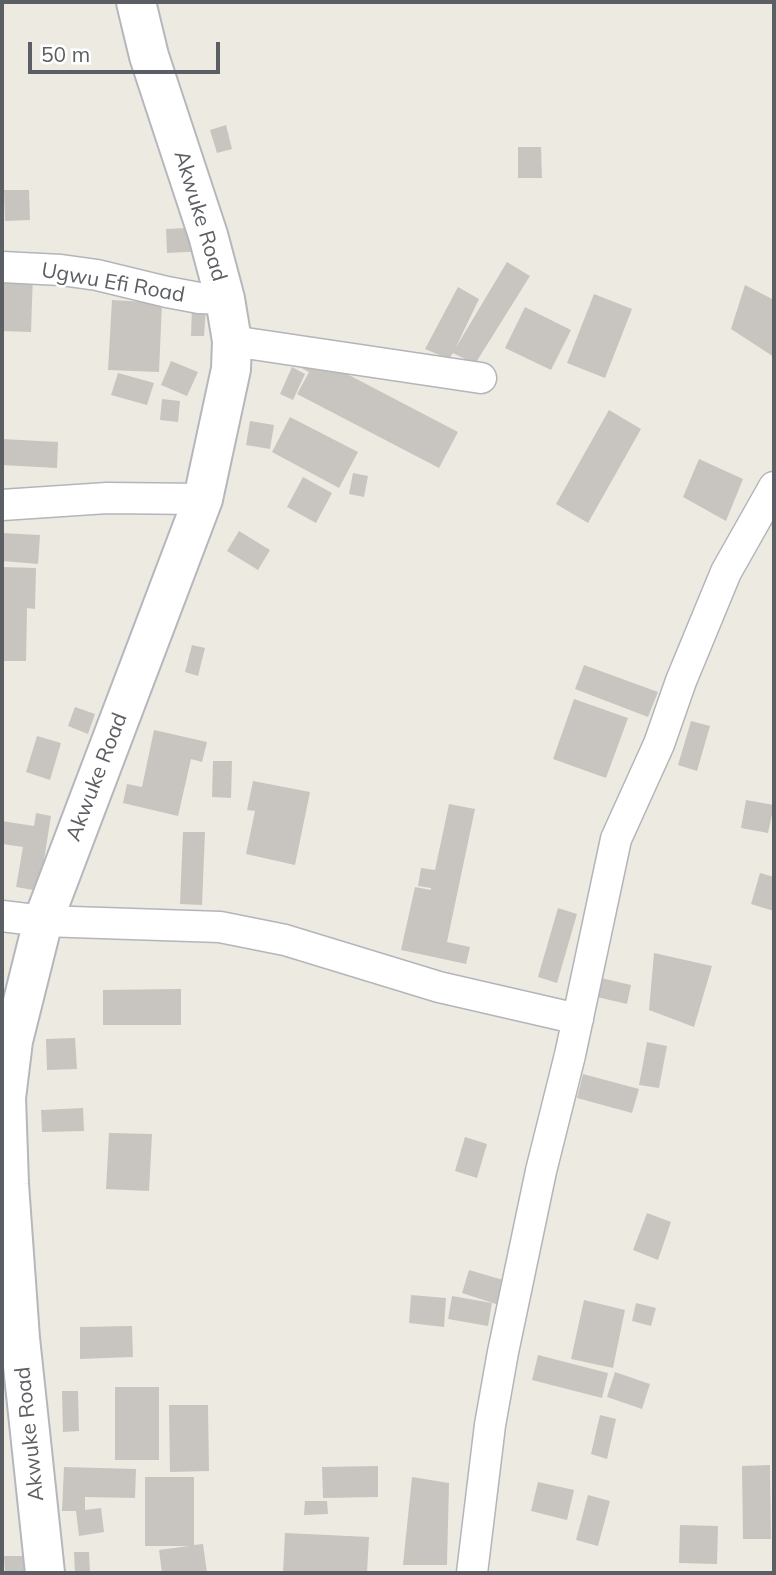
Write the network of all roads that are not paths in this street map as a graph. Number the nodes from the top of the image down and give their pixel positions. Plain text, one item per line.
1 (136, 2) edge
2 (2, 267) edge
3 (225, 299) junction
4 (232, 341) junction
5 (481, 378) dead end
6 (774, 487) edge
7 (203, 499) junction
8 (2, 505) edge
9 (2, 916) edge
10 (43, 921) junction
11 (578, 1019) junction
12 (45, 1573) edge
13 (472, 1573) edge

1 - 3 main road, Akwuke Road
2 - 3 street, Ugwu Efi Road
3 - 4 main road, Akwuke Road
4 - 5 street
4 - 7 main road, Akwuke Road
6 - 11 street
7 - 8 street
7 - 10 main road, Akwuke Road
9 - 10 street
10 - 11 street
10 - 12 main road, Akwuke Road
11 - 13 street

